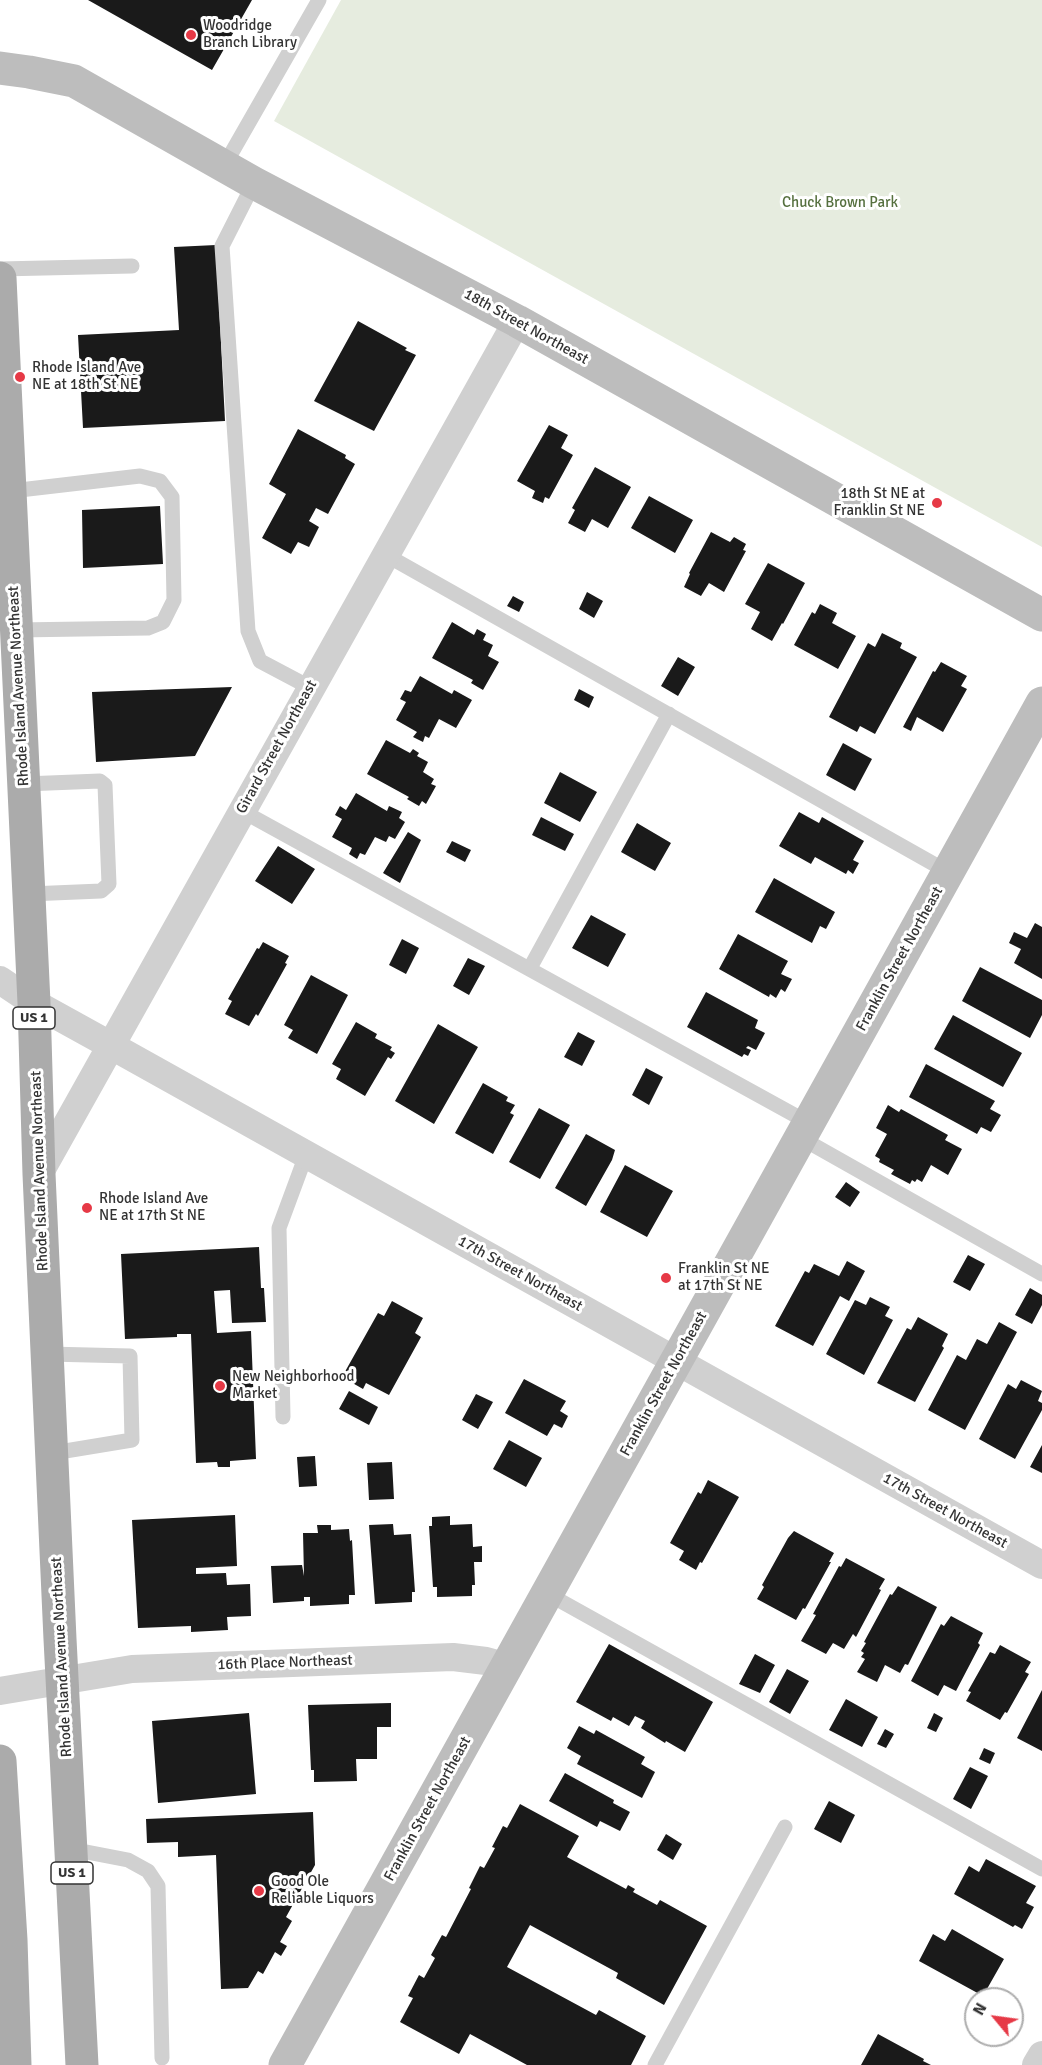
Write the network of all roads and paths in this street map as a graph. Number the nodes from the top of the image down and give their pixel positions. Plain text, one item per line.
1 (319, 0) edge
2 (0, 68) edge
3 (224, 166) junction
4 (254, 183) junction
5 (132, 266) dead end
6 (0, 269) edge
7 (0, 278) edge
8 (517, 321) junction
9 (10, 491) junction
10 (386, 555) junction
11 (1042, 615) edge
12 (17, 630) junction
13 (311, 688) junction
14 (1042, 703) edge
15 (669, 714) junction
16 (24, 784) junction
17 (242, 811) junction
18 (948, 872) junction
19 (29, 894) junction
20 (530, 968) junction
21 (0, 980) edge
22 (34, 1003) junction
23 (110, 1045) junction
24 (805, 1131) junction
25 (306, 1155) junction
26 (39, 1174) junction
27 (1042, 1274) edge
28 (48, 1354) junction
29 (677, 1362) junction
30 (283, 1417) dead end
31 (52, 1453) junction
32 (1042, 1565) edge
33 (548, 1594) junction
34 (508, 1667) junction
35 (63, 1682) junction
36 (0, 1691) edge
37 (0, 1761) edge
38 (785, 1827) dead end
39 (71, 1849) junction
40 (1042, 1869) edge
41 (1042, 2055) edge
42 (162, 2058) dead end
43 (15, 2065) edge
44 (82, 2065) edge
45 (285, 2065) edge
46 (655, 2065) edge
47 (1036, 2065) edge

1 - 3 lane
2 - 3 street, 18th Street Northeast
3 - 4 street, 18th Street Northeast
4 - 8 street, 18th Street Northeast
4 - 13 lane
5 - 6 lane
7 - 9 main road, Rhode Island Avenue Northeast / US 1
8 - 10 street, Girard Street Northeast
8 - 11 street, 18th Street Northeast
9 - 12 main road, Rhode Island Avenue Northeast / US 1
9 - 12 lane
10 - 13 street, Girard Street Northeast
10 - 15 lane
12 - 16 main road, Rhode Island Avenue Northeast / US 1
13 - 17 street, Girard Street Northeast
14 - 18 street, Franklin Street Northeast
15 - 18 lane
15 - 20 lane
16 - 19 main road, Rhode Island Avenue Northeast / US 1
16 - 19 lane
17 - 20 lane
17 - 23 street, Girard Street Northeast
18 - 24 street, Franklin Street Northeast
19 - 22 main road, Rhode Island Avenue Northeast / US 1
20 - 24 lane
21 - 22 street, 17th Street Northeast
22 - 23 street, 17th Street Northeast
22 - 26 main road, Rhode Island Avenue Northeast / US 1
23 - 25 street, 17th Street Northeast
23 - 26 street, Girard Street Northeast
24 - 27 lane
24 - 29 street, Franklin Street Northeast
25 - 29 street, 17th Street Northeast
25 - 30 lane
26 - 28 main road, Rhode Island Avenue Northeast / US 1
28 - 31 main road, Rhode Island Avenue Northeast / US 1
28 - 31 lane
29 - 32 street, 17th Street Northeast
29 - 33 street, Franklin Street Northeast
31 - 35 main road, Rhode Island Avenue Northeast / US 1
33 - 34 street, Franklin Street Northeast
33 - 40 lane
34 - 35 street, 16th Place Northeast
34 - 45 street, Franklin Street Northeast
35 - 36 street, 16th Place Northeast
35 - 39 main road, Rhode Island Avenue Northeast / US 1
37 - 43 main road
38 - 46 lane
39 - 42 lane
39 - 44 main road, Rhode Island Avenue Northeast / US 1
41 - 47 street

